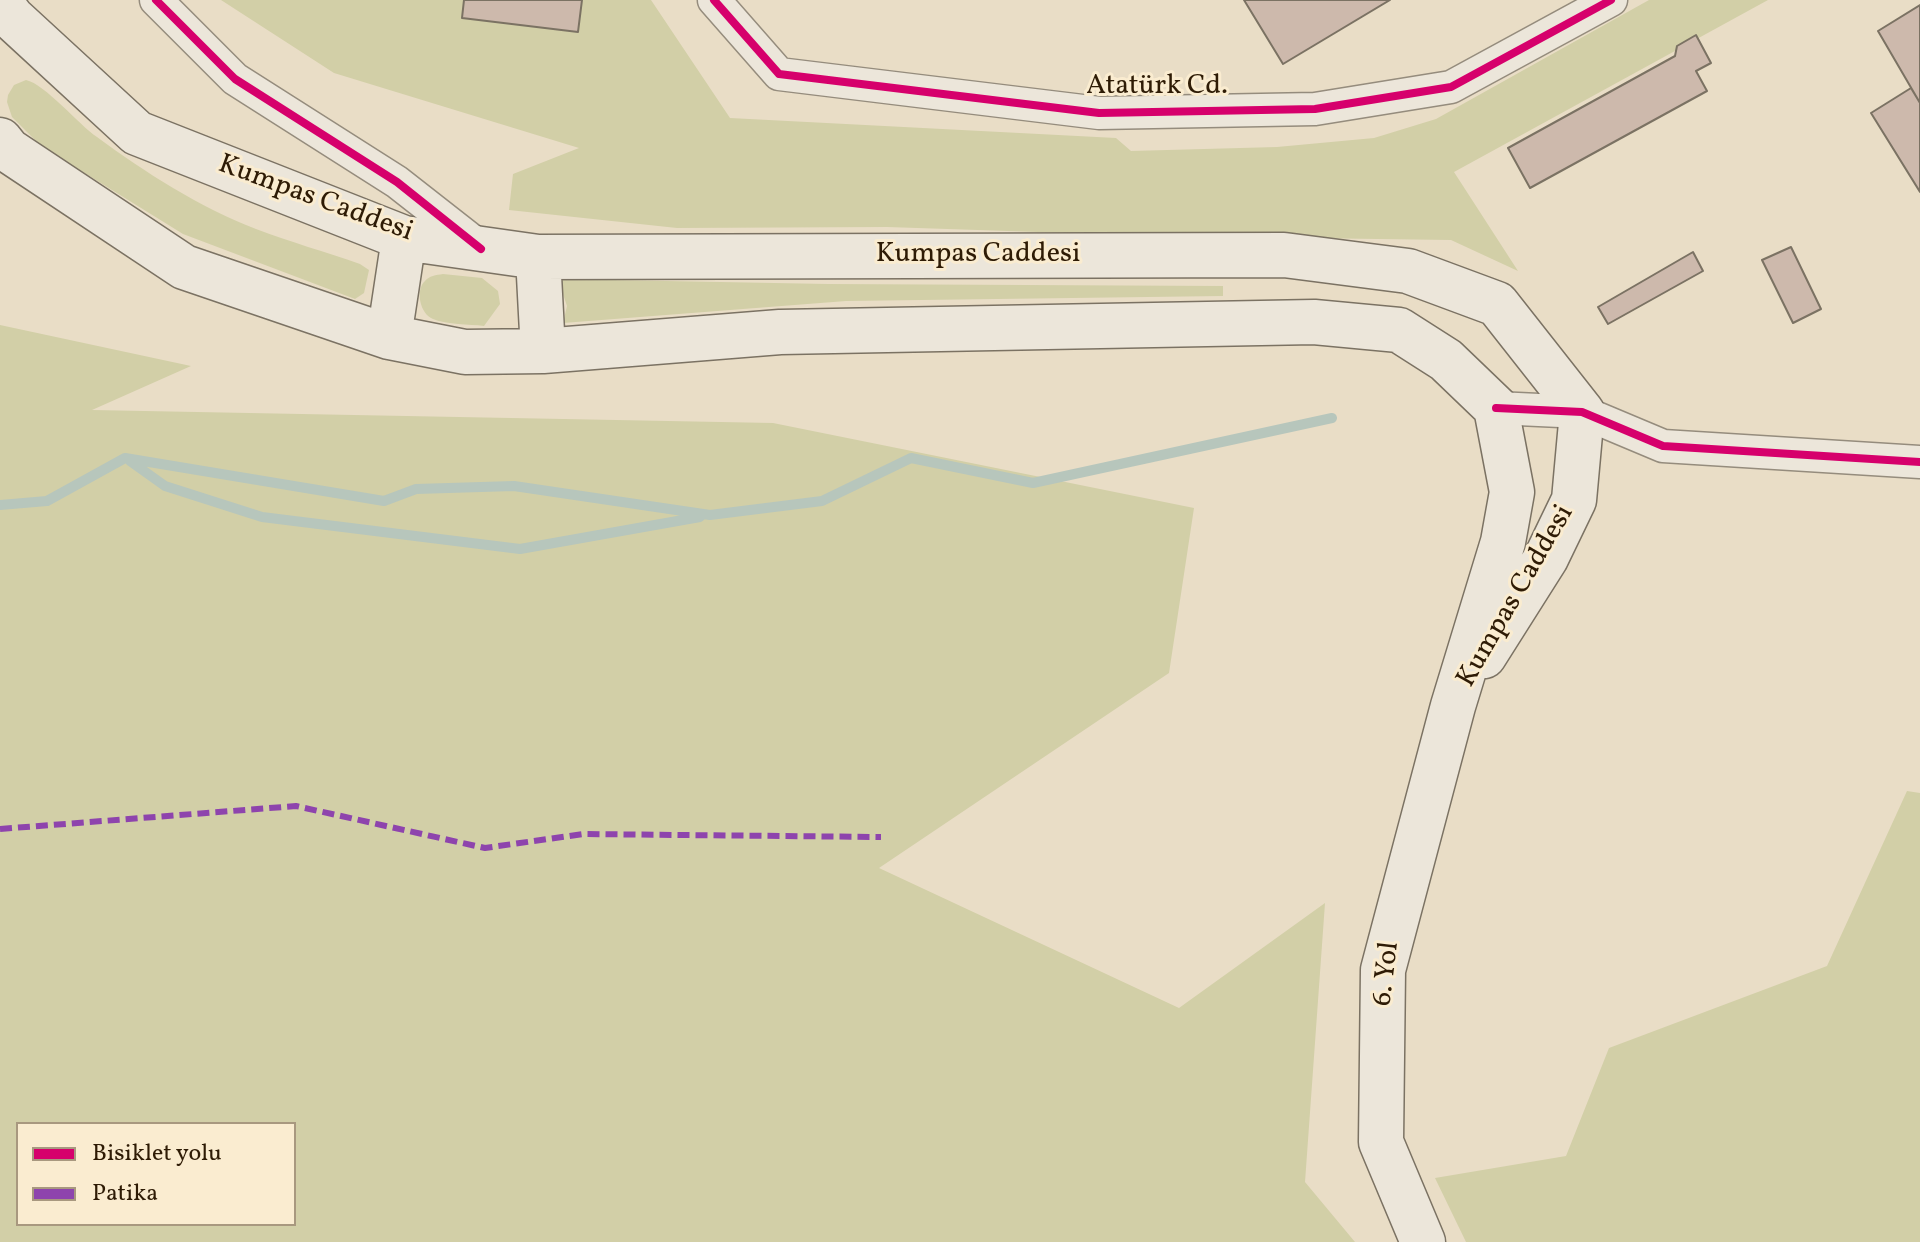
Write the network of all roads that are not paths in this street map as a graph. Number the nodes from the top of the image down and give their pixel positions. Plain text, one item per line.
1 (156, 0) edge
2 (714, 0) edge
3 (1611, 0) edge
4 (4, 17) edge
5 (0, 140) edge
6 (397, 182) junction
7 (404, 238) junction
8 (481, 249) junction
9 (538, 257) junction
10 (389, 337) junction
11 (543, 351) junction
12 (1496, 408) junction
13 (1582, 412) junction
14 (1920, 462) edge
15 (1453, 706) junction
16 (1423, 1242) edge

1 - 6 street
2 - 3 street, Atatürk Cd.
4 - 7 main road, Kumpas Caddesi
5 - 10 main road
6 - 7 street
6 - 8 street
7 - 8 main road, Kumpas Caddesi
7 - 10 main road
8 - 9 main road, Kumpas Caddesi
9 - 11 main road
9 - 13 main road, Kumpas Caddesi
10 - 11 main road
11 - 12 main road
12 - 13 street
12 - 15 main road, Kumpas Caddesi
13 - 14 street
13 - 15 main road, Kumpas Caddesi
15 - 16 main road, 6. Yol

